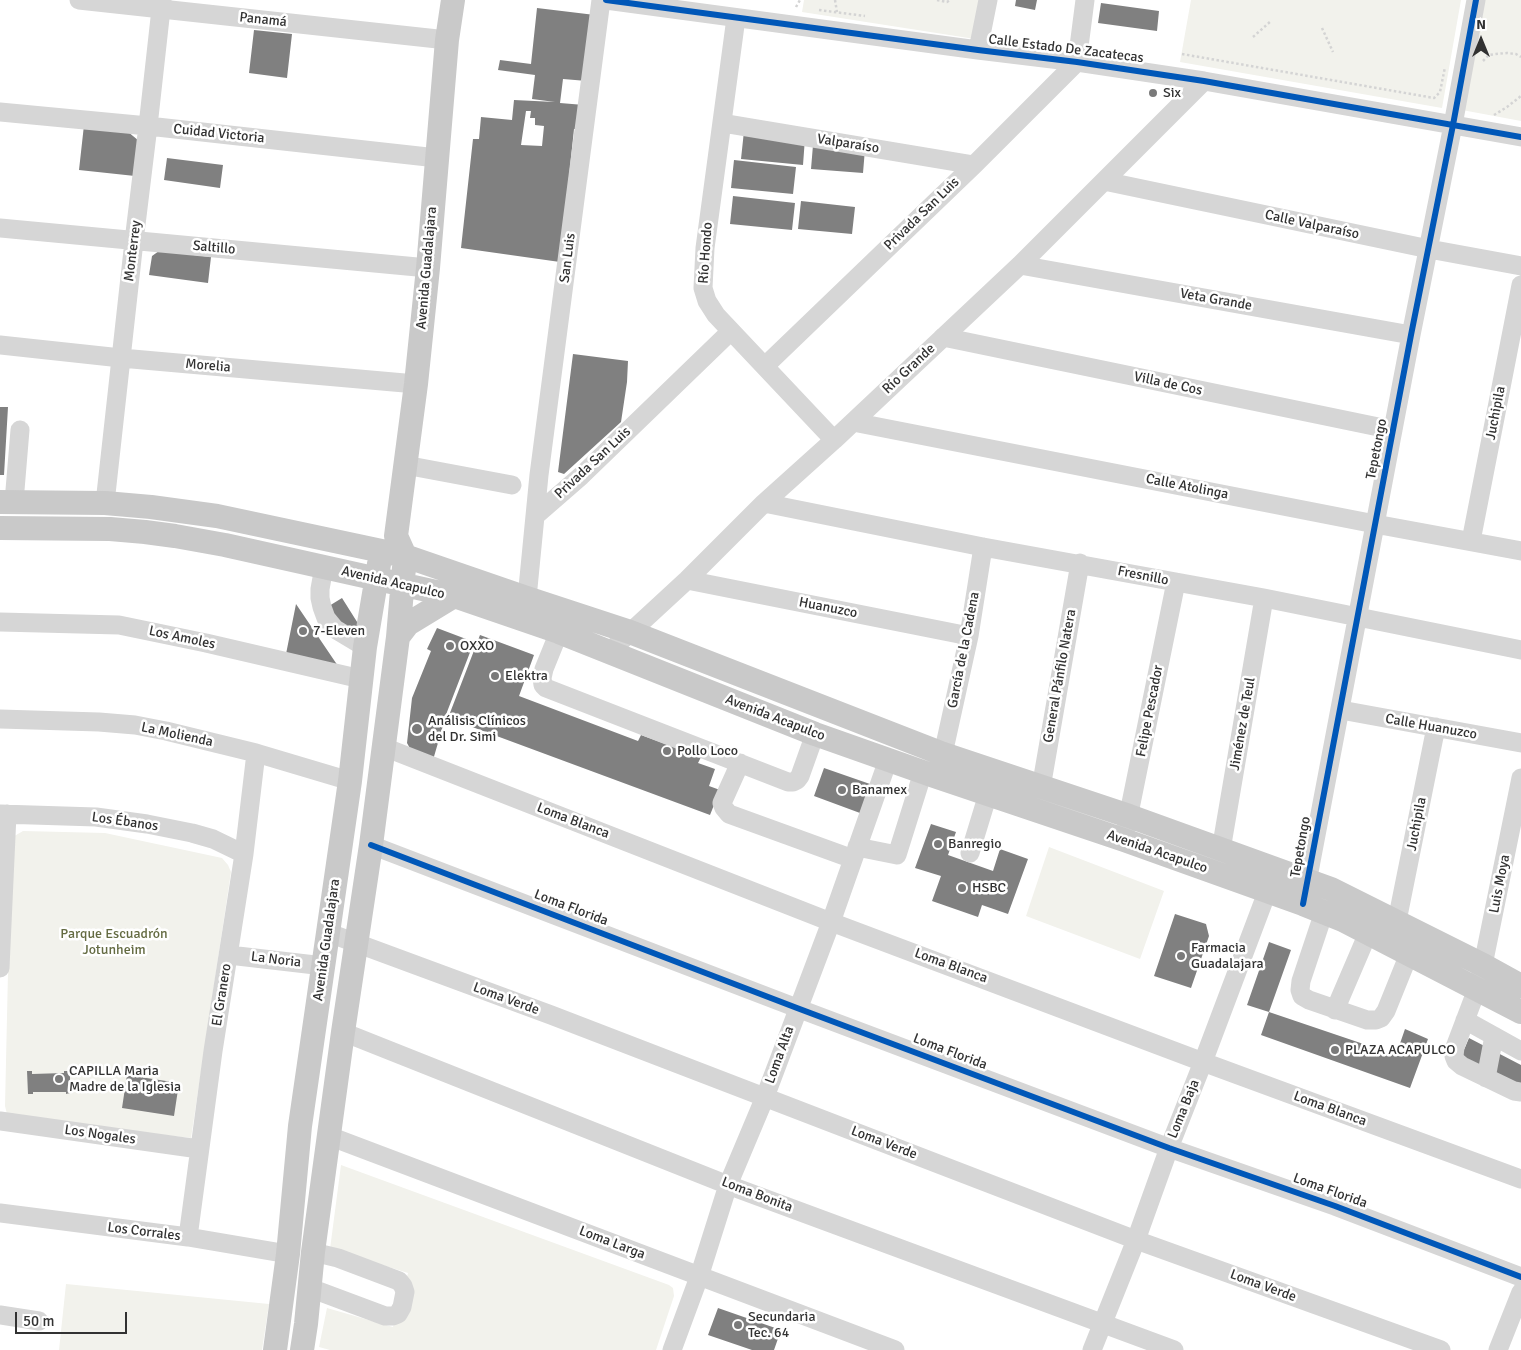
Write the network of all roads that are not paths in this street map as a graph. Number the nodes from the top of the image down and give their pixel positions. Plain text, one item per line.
1 (79, 0) edge
2 (453, 0) edge
3 (610, 0) edge
4 (988, 0) edge
5 (1085, 0) edge
6 (1476, 0) edge
7 (162, 4) edge
8 (736, 18) junction
9 (447, 40) junction
10 (978, 50) junction
11 (1078, 62) junction
12 (1204, 81) junction
13 (0, 112) edge
14 (722, 123) junction
15 (1454, 125) junction
16 (148, 126) junction
17 (1521, 137) edge
18 (437, 158) junction
19 (974, 165) junction
20 (1104, 181) junction
21 (0, 228) edge
22 (134, 241) junction
23 (1430, 249) junction
24 (1020, 265) junction
25 (1521, 266) edge
26 (428, 268) junction
27 (1521, 285) edge
28 (731, 332) junction
29 (1412, 335) junction
30 (944, 337) junction
31 (0, 344) edge
32 (121, 358) junction
33 (766, 366) junction
34 (416, 384) junction
35 (853, 422) junction
36 (20, 430) dead end
37 (1393, 430) junction
38 (834, 440) junction
39 (405, 465) junction
40 (512, 485) dead end
41 (7, 502) edge
42 (105, 503) junction
43 (764, 503) junction
44 (535, 516) junction
45 (1375, 524) junction
46 (0, 528) edge
47 (1471, 541) junction
48 (394, 547) junction
49 (983, 547) junction
50 (1521, 551) edge
51 (1080, 564) junction
52 (324, 567) junction
53 (376, 580) junction
54 (688, 580) junction
55 (1176, 582) junction
56 (402, 584) junction
57 (454, 596) junction
58 (526, 598) junction
59 (1264, 598) junction
60 (1358, 617) junction
61 (0, 622) edge
62 (559, 632) junction
63 (630, 632) junction
64 (969, 636) junction
65 (398, 637) junction
66 (365, 647) junction
67 (1521, 650) edge
68 (609, 652) junction
69 (361, 679) junction
70 (1341, 710) junction
71 (0, 719) edge
72 (1436, 727) junction
73 (815, 734) junction
74 (1521, 743) edge
75 (384, 747) junction
76 (256, 753) junction
77 (943, 754) junction
78 (888, 760) junction
79 (740, 763) junction
80 (924, 772) junction
81 (1521, 778) edge
82 (350, 781) junction
83 (1041, 788) junction
84 (988, 794) junction
85 (3, 814) edge
86 (1129, 816) junction
87 (1124, 840) junction
88 (372, 845) junction
89 (1221, 850) junction
90 (855, 853) junction
91 (970, 853) dead end
92 (244, 854) junction
93 (1272, 879) junction
94 (1308, 880) junction
95 (1332, 889) junction
96 (1313, 908) junction
97 (1397, 921) junction
98 (831, 922) junction
99 (329, 933) junction
100 (1368, 933) junction
101 (356, 943) junction
102 (228, 954) junction
103 (1410, 954) junction
104 (1483, 965) junction
105 (324, 966) junction
106 (0, 968) edge
107 (1521, 986) edge
108 (1477, 989) junction
109 (797, 1008) junction
110 (1336, 1010) junction
111 (1521, 1012) edge
112 (1464, 1020) junction
113 (343, 1032) junction
114 (1494, 1036) junction
115 (1521, 1051) edge
116 (1203, 1062) junction
117 (1486, 1078) junction
118 (1521, 1092) edge
119 (765, 1097) junction
120 (0, 1121) edge
121 (329, 1136) junction
122 (1169, 1148) junction
123 (199, 1149) junction
124 (1521, 1179) edge
125 (728, 1185) junction
126 (0, 1213) edge
127 (188, 1237) junction
128 (1136, 1240) junction
129 (313, 1252) junction
130 (288, 1254) junction
131 (699, 1277) junction
132 (1521, 1278) edge
133 (310, 1288) junction
134 (1521, 1292) edge
135 (0, 1315) edge
136 (39, 1321) dead end
137 (1102, 1324) junction
138 (275, 1350) edge
139 (302, 1350) edge
140 (672, 1350) edge
141 (895, 1350) edge
142 (1092, 1350) edge
143 (1174, 1350) edge
144 (1441, 1350) edge
145 (1498, 1350) edge

1 - 7 street, Panamá
2 - 9 main road, Avenida Guadalajara
3 - 8 street, Calle Estado De Zacatecas
3 - 44 street, San Luis
4 - 10 street
5 - 11 street
6 - 15 street, Tepetongo
7 - 9 street, Panamá
7 - 16 street, Monterrey
8 - 10 street, Calle Estado De Zacatecas
8 - 14 street, Río Hondo
9 - 18 main road, Avenida Guadalajara
10 - 11 street, Calle Estado De Zacatecas
11 - 12 street, Calle Estado De Zacatecas
11 - 19 street, Privada San Luis
12 - 15 street, Calle Estado De Zacatecas
12 - 20 street, Río Grande
13 - 16 street, Cuidad Victoria
14 - 19 street, Valparaíso
14 - 28 street, Río Hondo
15 - 17 street, Calle Estado De Zacatecas
15 - 23 street, Tepetongo
16 - 18 street, Cuidad Victoria
16 - 22 street, Monterrey
18 - 26 main road, Avenida Guadalajara
19 - 33 street, Privada San Luis
20 - 23 street, Calle Valparaíso
20 - 24 street, Río Grande
21 - 22 street, Saltillo
22 - 26 street, Saltillo
22 - 32 street, Monterrey
23 - 25 street, Calle Valparaíso
23 - 29 street, Tepetongo
24 - 29 street, Veta Grande
24 - 30 street, Río Grande
26 - 34 main road, Avenida Guadalajara
27 - 47 street, Juchipila
28 - 33 street, Río Hondo
28 - 44 street, Privada San Luis
29 - 37 street, Tepetongo
30 - 35 street, Río Grande
30 - 37 street, Villa de Cos
31 - 32 street, Morelia
32 - 34 street, Morelia
32 - 42 street, Monterrey
33 - 38 street, Río Hondo
34 - 39 main road, Avenida Guadalajara
35 - 38 street, Río Grande
35 - 45 street, Calle Atolinga
36 - 41 street
37 - 45 street, Tepetongo
38 - 43 street, Río Grande
39 - 40 street
39 - 48 main road, Avenida Guadalajara
41 - 42 main road, Avenida Acapulco
42 - 48 main road, Avenida Acapulco
43 - 49 street, Fresnillo
43 - 54 street, Río Grande
44 - 58 street
45 - 47 street, Calle Atolinga
45 - 60 street, Tepetongo
46 - 52 main road, Avenida Acapulco
47 - 50 street, Calle Atolinga
48 - 53 main road, Avenida Guadalajara
48 - 56 main road, Avenida Guadalajara
48 - 58 main road, Avenida Acapulco
49 - 51 street, Fresnillo
49 - 64 street, García de la Cadena
51 - 55 street, Fresnillo
51 - 83 street, General Pánfilo Natera
52 - 53 main road, Avenida Acapulco
52 - 66 street
53 - 56 main road, Avenida Acapulco
53 - 66 main road, Avenida Guadalajara
54 - 63 street, Río Grande
54 - 64 street, Huanuzco
55 - 59 street, Fresnillo
55 - 86 street, Felipe Pescador
56 - 57 main road, Avenida Acapulco
56 - 65 main road, Avenida Guadalajara
57 - 62 main road, Avenida Acapulco
57 - 65 main road
58 - 63 main road, Avenida Acapulco
59 - 60 street, Fresnillo
59 - 89 street, Jiménez de Teul
60 - 67 street, Fresnillo
60 - 70 street, Tepetongo
61 - 69 street, Los Amoles
62 - 68 main road, Avenida Acapulco
62 - 79 street
63 - 68 street, Río Grande
63 - 77 main road, Avenida Acapulco
64 - 77 street, García de la Cadena
65 - 75 main road, Avenida Guadalajara
66 - 69 main road, Avenida Guadalajara
68 - 73 main road, Avenida Acapulco
69 - 82 main road, Avenida Guadalajara
70 - 72 street, Calle Huanuzco
70 - 94 street, Tepetongo
71 - 76 street, La Molienda
72 - 74 street, Calle Huanuzco
72 - 97 street, Juchipila
73 - 78 main road, Avenida Acapulco
73 - 79 street
75 - 88 main road, Avenida Guadalajara
75 - 98 street, Loma Blanca
76 - 82 street, La Molienda
76 - 92 street, El Granero
77 - 83 main road, Avenida Acapulco
78 - 80 main road, Avenida Acapulco
78 - 90 street, Loma Alta
79 - 90 street
80 - 84 main road, Avenida Acapulco
80 - 90 street
81 - 104 street, Luis Moya
82 - 99 main road, Avenida Guadalajara
83 - 86 main road, Avenida Acapulco
84 - 87 main road, Avenida Acapulco
84 - 91 street
85 - 92 street, Los Ébanos
85 - 106 street
86 - 87 street, Felipe Pescador
86 - 89 main road, Avenida Acapulco
87 - 93 main road, Avenida Acapulco
88 - 101 main road, Avenida Guadalajara
88 - 109 street, Loma Florida
89 - 93 main road, Avenida Acapulco
90 - 98 street, Loma Alta
92 - 102 street, El Granero
93 - 94 main road, Avenida Acapulco
93 - 96 main road, Avenida Acapulco
93 - 116 street, Loma Baja
94 - 95 main road, Avenida Acapulco
94 - 96 street, Tepetongo
95 - 96 street
95 - 97 main road, Avenida Acapulco
96 - 100 main road, Avenida Acapulco
96 - 110 street
97 - 104 main road, Avenida Acapulco
98 - 109 street, Loma Alta
98 - 116 street, Loma Blanca
99 - 101 street, Loma Verde
99 - 105 main road, Avenida Guadalajara
100 - 103 main road, Avenida Acapulco
100 - 110 street
101 - 113 main road, Avenida Guadalajara
101 - 119 street, Loma Verde
102 - 105 street, La Noria
102 - 123 street, El Granero
103 - 108 main road, Avenida Acapulco
103 - 110 street
104 - 107 main road, Avenida Acapulco
104 - 108 street, Luis Moya
105 - 130 main road, Avenida Guadalajara
108 - 111 main road, Avenida Acapulco
108 - 112 street, Luis Moya
109 - 119 street, Loma Alta
109 - 122 street, Loma Florida
112 - 114 street
112 - 117 street, Luis Moya
113 - 121 main road, Avenida Guadalajara
113 - 125 street, Loma Bonita
114 - 115 street
114 - 117 street
116 - 122 street, Loma Baja
116 - 124 street, Loma Blanca
117 - 118 street
119 - 125 street, Loma Alta
119 - 128 street, Loma Verde
120 - 123 street, Los Nogales
121 - 129 main road, Avenida Guadalajara
121 - 131 street, Loma Larga
122 - 128 street, Loma Baja
122 - 132 street, Loma Florida
123 - 127 street, El Granero
125 - 131 street, Loma Alta
125 - 137 street, Loma Bonita
126 - 127 street, Los Corrales
127 - 130 street, Los Corrales
128 - 137 street, Loma Baja
128 - 144 street, Loma Verde
129 - 133 main road, Avenida Guadalajara
129 - 133 street
130 - 138 main road, Avenida Guadalajara
131 - 140 street, Loma Alta
131 - 141 street, Loma Larga
133 - 139 main road, Avenida Guadalajara
134 - 145 street
135 - 136 street
137 - 142 street, Loma Baja
137 - 143 street, Loma Bonita

